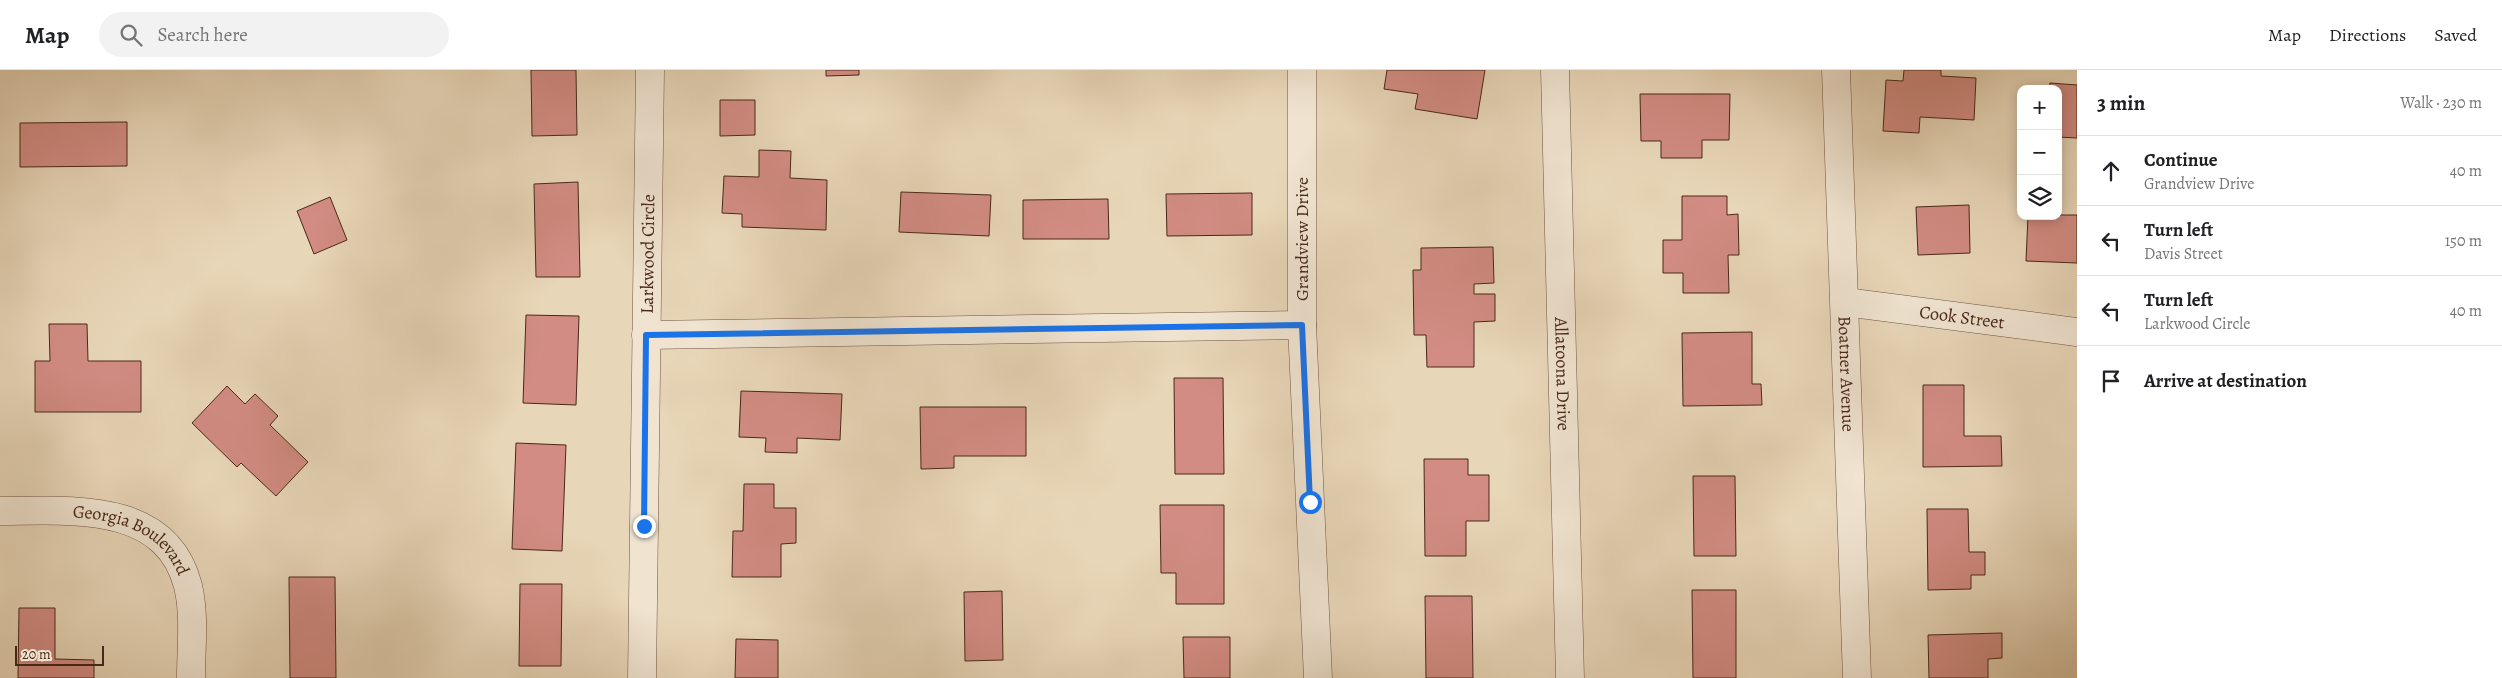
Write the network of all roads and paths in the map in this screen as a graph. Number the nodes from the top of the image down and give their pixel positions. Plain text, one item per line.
1 (650, 70) edge
2 (1302, 70) edge
3 (1554, 70) edge
4 (1836, 70) edge
5 (1846, 302) junction
6 (1302, 325) junction
7 (2077, 332) edge
8 (646, 335) junction
9 (0, 511) edge
10 (191, 678) edge
11 (642, 678) edge
12 (1318, 678) edge
13 (1570, 678) edge
14 (1857, 678) edge

1 - 8 street, Larkwood Circle
2 - 6 street, Grandview Drive
3 - 13 street, Allatoona Drive
4 - 5 street, Boatner Avenue
5 - 7 street, Cook Street
5 - 14 street, Boatner Avenue
6 - 8 street
6 - 12 street, Grandview Drive
8 - 11 street, Larkwood Circle
9 - 10 street, Georgia Boulevard

